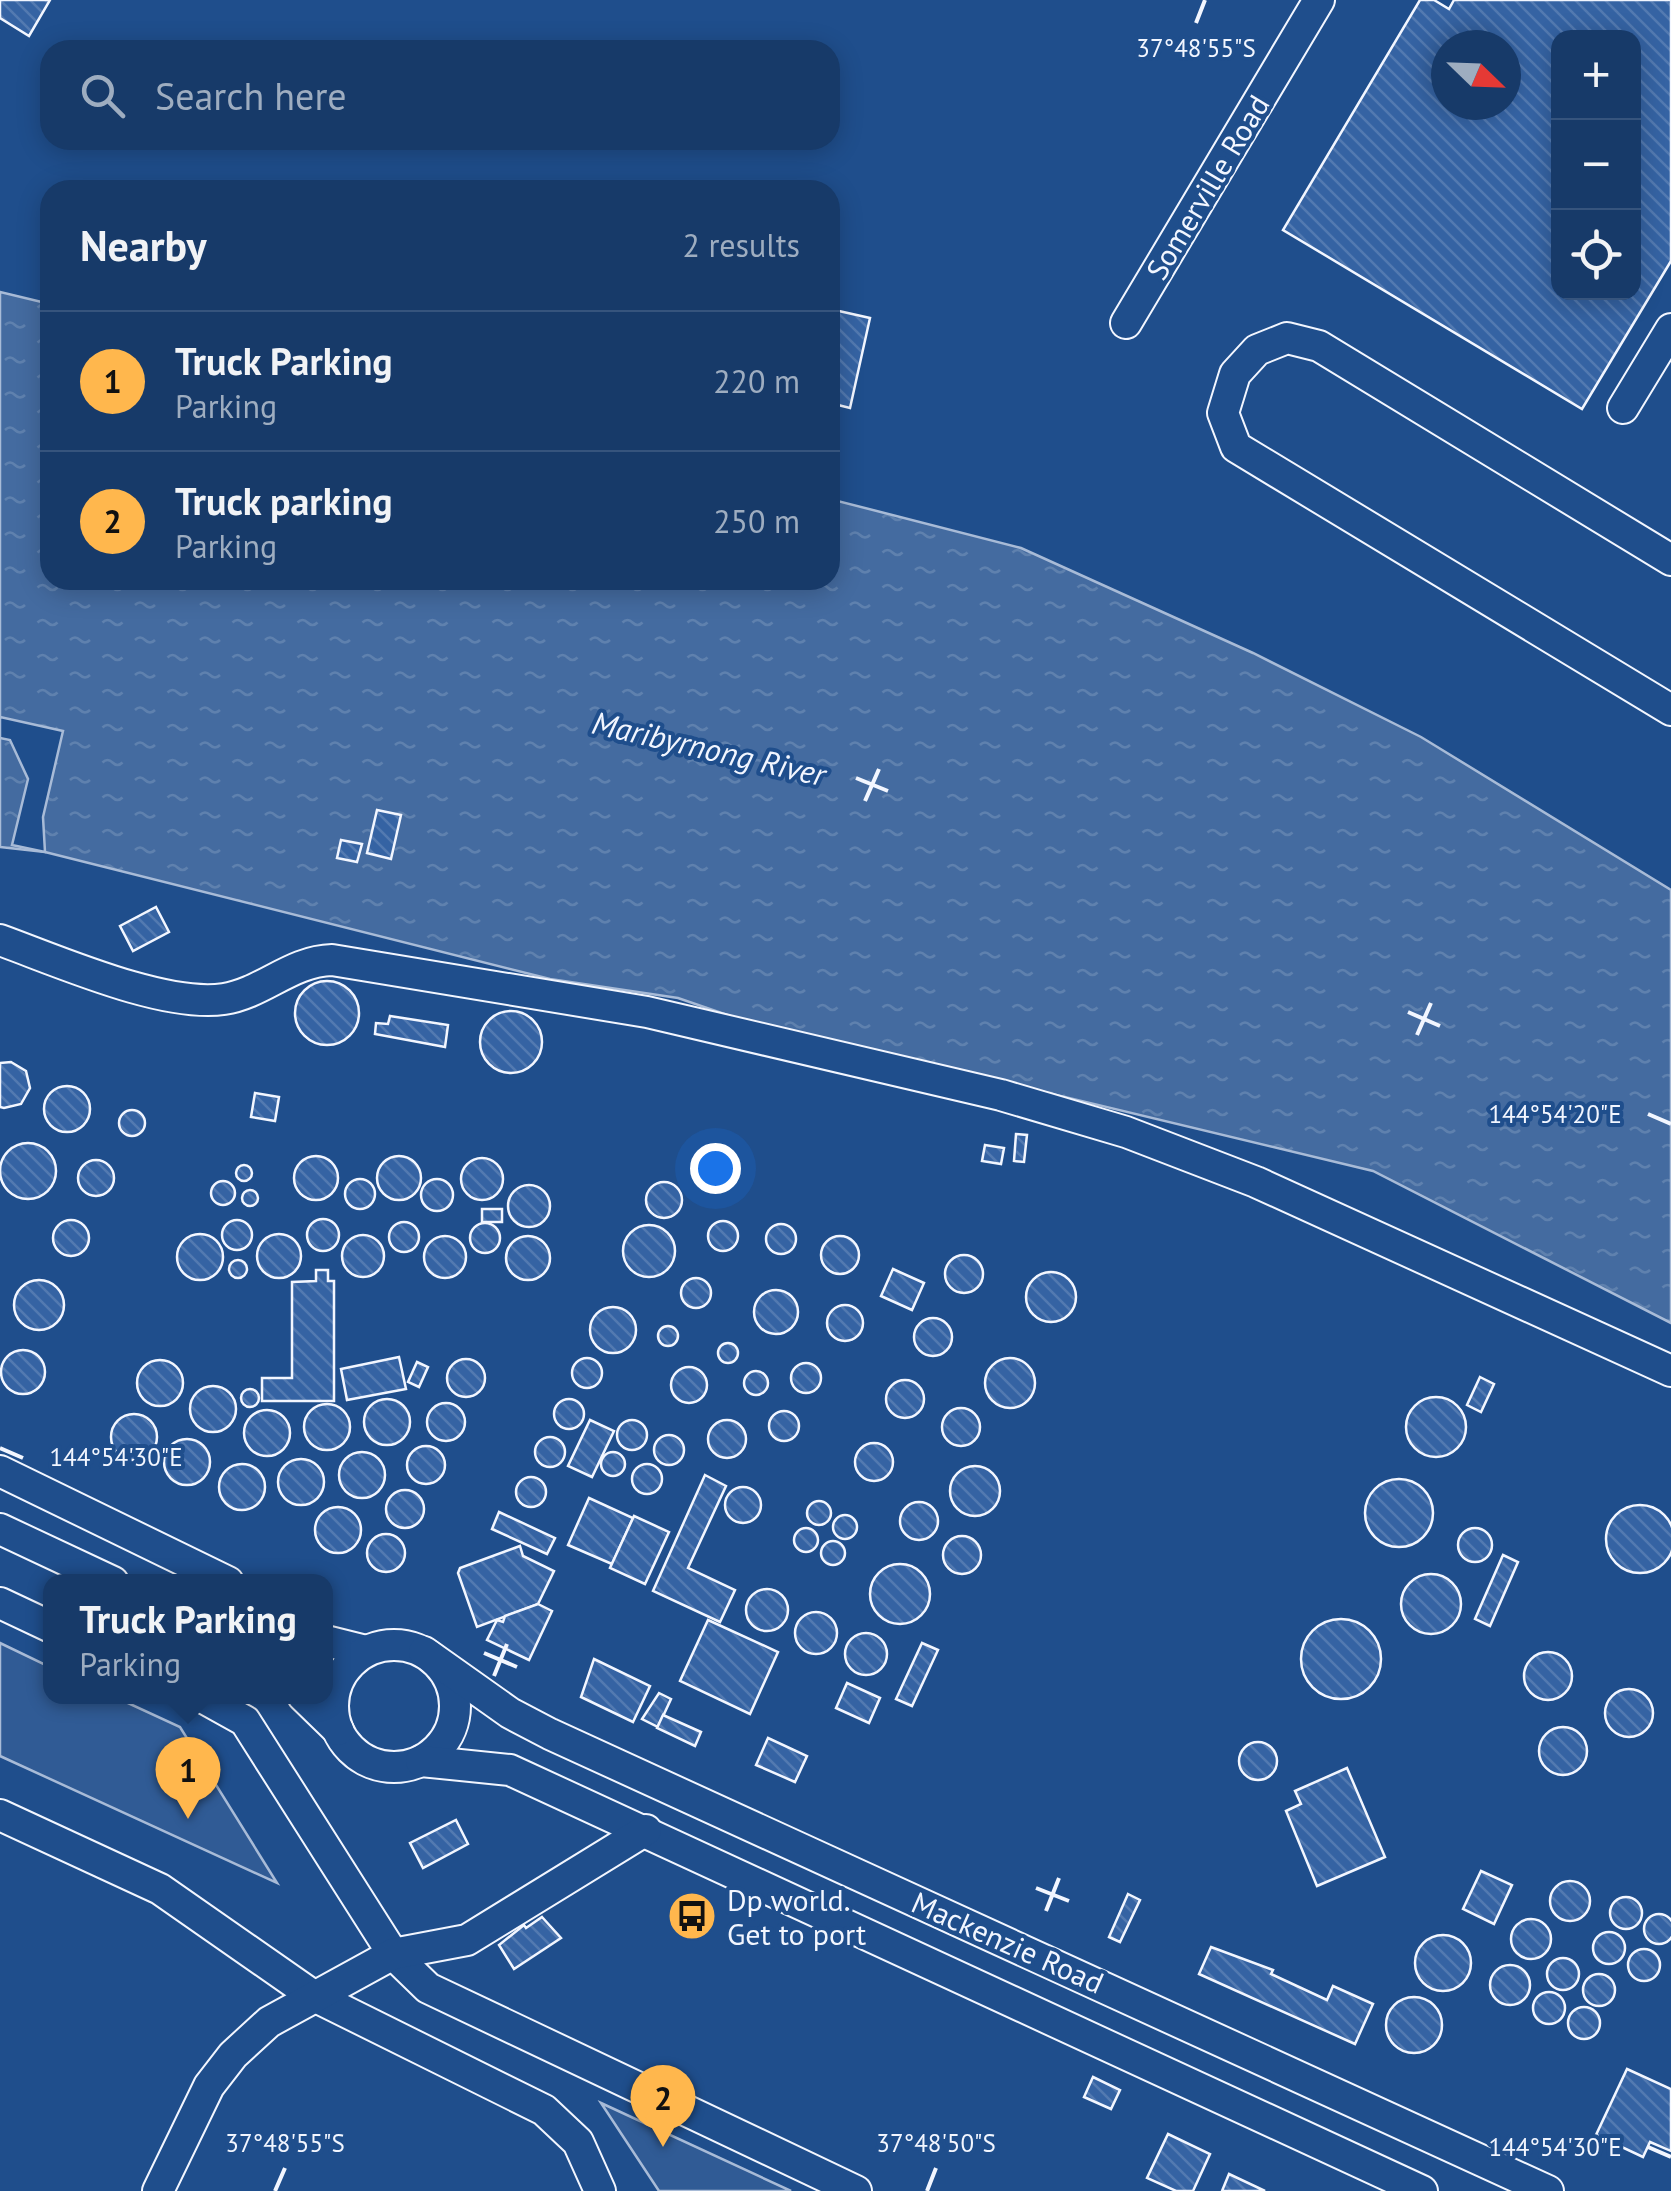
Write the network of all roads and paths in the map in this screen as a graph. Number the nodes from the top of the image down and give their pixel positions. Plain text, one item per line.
1 (1318, 0) edge
2 (1126, 322) dead end
3 (1671, 329) edge
4 (1623, 408) dead end
5 (1671, 560) edge
6 (1671, 710) edge
7 (0, 940) edge
8 (1671, 1371) edge
9 (0, 1471) edge
10 (0, 1530) edge
11 (96, 1574) edge
12 (213, 1574) edge
13 (0, 1603) edge
14 (43, 1624) edge
15 (333, 1643) edge
16 (366, 1651) junction
17 (424, 1652) junction
18 (214, 1704) edge
19 (311, 1704) edge
20 (338, 1730) junction
21 (422, 1761) junction
22 (0, 1815) edge
23 (646, 1830) junction
24 (393, 1954) junction
25 (312, 1995) junction
26 (158, 2191) edge
27 (600, 2191) edge
28 (856, 2191) edge
29 (1422, 2191) edge
30 (1548, 2191) edge

1 - 2 street, Somerville Road
3 - 4 street
5 - 6 street
7 - 8 street
9 - 12 street
10 - 11 street
13 - 14 street
15 - 16 street
16 - 17 street
16 - 20 street
17 - 21 street
17 - 30 street, Mackenzie Road
18 - 24 street
19 - 20 street
20 - 21 street
21 - 23 street, Mackenzie Road
22 - 25 street
23 - 24 street
23 - 29 street, Mackenzie Road
24 - 25 street
24 - 28 street
25 - 26 street
25 - 27 street

